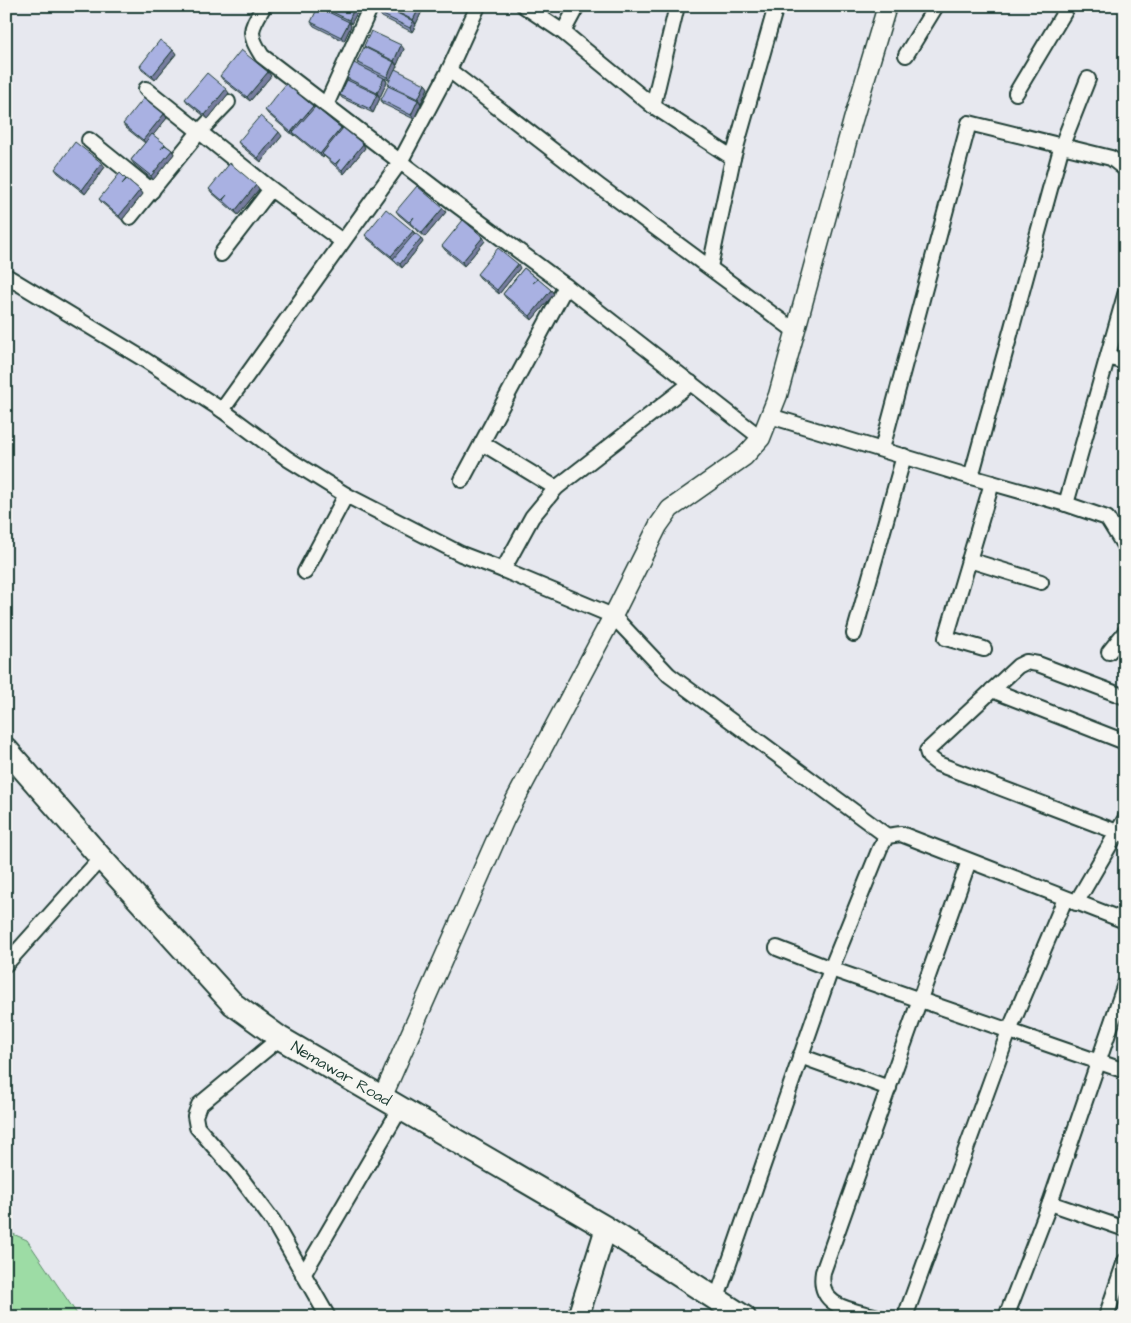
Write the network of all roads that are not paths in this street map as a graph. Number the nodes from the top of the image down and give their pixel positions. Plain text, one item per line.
1 (264, 6) edge
2 (371, 6) edge
3 (478, 6) edge
4 (524, 6) edge
5 (577, 6) edge
6 (677, 6) edge
7 (776, 6) edge
8 (887, 6) edge
9 (936, 6) edge
10 (1068, 6) edge
11 (563, 32) junction
12 (906, 55) dead end
13 (449, 70) junction
14 (1088, 79) dead end
15 (146, 89) dead end
16 (1016, 93) dead end
17 (228, 102) dead end
18 (326, 105) junction
19 (653, 106) junction
20 (199, 132) junction
21 (89, 140) dead end
22 (1062, 145) junction
23 (734, 158) junction
24 (400, 162) junction
25 (1125, 169) edge
26 (271, 188) junction
27 (152, 190) junction
28 (130, 217) dead end
29 (342, 241) junction
30 (222, 254) dead end
31 (710, 267) junction
32 (7, 277) edge
33 (566, 286) junction
34 (1125, 295) edge
35 (795, 331) junction
36 (1108, 356) junction
37 (1125, 362) edge
38 (691, 383) junction
39 (222, 410) junction
40 (770, 416) junction
41 (761, 438) junction
42 (482, 443) junction
43 (882, 450) junction
44 (904, 456) junction
45 (971, 477) junction
46 (462, 480) dead end
47 (992, 483) junction
48 (556, 488) junction
49 (346, 495) junction
50 (1066, 504) junction
51 (1125, 547) edge
52 (969, 560) junction
53 (503, 570) junction
54 (304, 572) dead end
55 (1042, 582) dead end
56 (613, 616) junction
57 (1125, 632) edge
58 (854, 634) dead end
59 (984, 649) dead end
60 (1109, 652) dead end
61 (992, 690) junction
62 (1125, 698) edge
63 (1125, 742) edge
64 (6, 749) edge
65 (1122, 829) edge
66 (888, 836) junction
67 (101, 858) junction
68 (969, 861) junction
69 (1071, 901) junction
70 (1125, 921) edge
71 (777, 948) dead end
72 (6, 964) edge
73 (830, 968) junction
74 (1125, 984) edge
75 (920, 999) junction
76 (1009, 1031) junction
77 (280, 1038) junction
78 (800, 1056) junction
79 (1098, 1062) junction
80 (1125, 1071) edge
81 (889, 1088) junction
82 (391, 1103) junction
83 (1050, 1203) junction
84 (606, 1228) junction
85 (1125, 1229) edge
86 (1125, 1260) edge
87 (303, 1275) junction
88 (717, 1298) junction
89 (328, 1317) edge
90 (578, 1317) edge
91 (744, 1317) edge
92 (878, 1317) edge
93 (905, 1317) edge
94 (1006, 1317) edge
95 (1106, 1317) edge

1 - 18 street
2 - 18 street
3 - 13 street
4 - 11 street
5 - 11 street
6 - 19 street
7 - 23 street
8 - 35 street
9 - 12 street
10 - 16 street
11 - 19 street
13 - 24 street
13 - 31 street
14 - 22 street
15 - 20 street
17 - 20 street
18 - 24 street
19 - 23 street
20 - 26 street
20 - 27 street
21 - 27 street
22 - 25 street
22 - 43 street
22 - 45 street
23 - 31 street
24 - 29 street
24 - 33 street
26 - 29 street
26 - 30 street
27 - 28 street
29 - 39 street
31 - 35 street
32 - 39 street
33 - 38 street
33 - 42 street
34 - 36 street
35 - 40 street
36 - 37 street
36 - 50 street
38 - 41 street
38 - 48 street
39 - 49 street
40 - 41 street
40 - 43 street
41 - 56 street
42 - 46 street
42 - 48 street
43 - 44 street
44 - 45 street
44 - 58 street
45 - 47 street
47 - 50 street
47 - 52 street
48 - 53 street
49 - 53 street
49 - 54 street
50 - 51 street
52 - 55 street
52 - 59 street
53 - 56 street
56 - 66 street
56 - 82 street
57 - 60 street
61 - 62 street
61 - 63 street
61 - 65 street
64 - 67 highway, Nemawar Road
65 - 69 street
66 - 68 street
66 - 73 street
67 - 72 street
67 - 77 highway, Nemawar Road
68 - 69 street
68 - 75 street
69 - 70 street
69 - 76 street
71 - 73 street
73 - 75 street
73 - 78 street
74 - 79 street
75 - 76 street
75 - 81 street
76 - 79 street
76 - 93 street
77 - 82 highway, Nemawar Road
77 - 87 street
78 - 81 street
78 - 88 street
79 - 80 street
79 - 83 street
81 - 92 street
82 - 84 highway, Nemawar Road
82 - 87 street
83 - 85 street
83 - 94 street
84 - 88 highway, Nemawar Road
84 - 90 main road
86 - 95 street
87 - 89 street
88 - 91 highway, Nemawar Road

